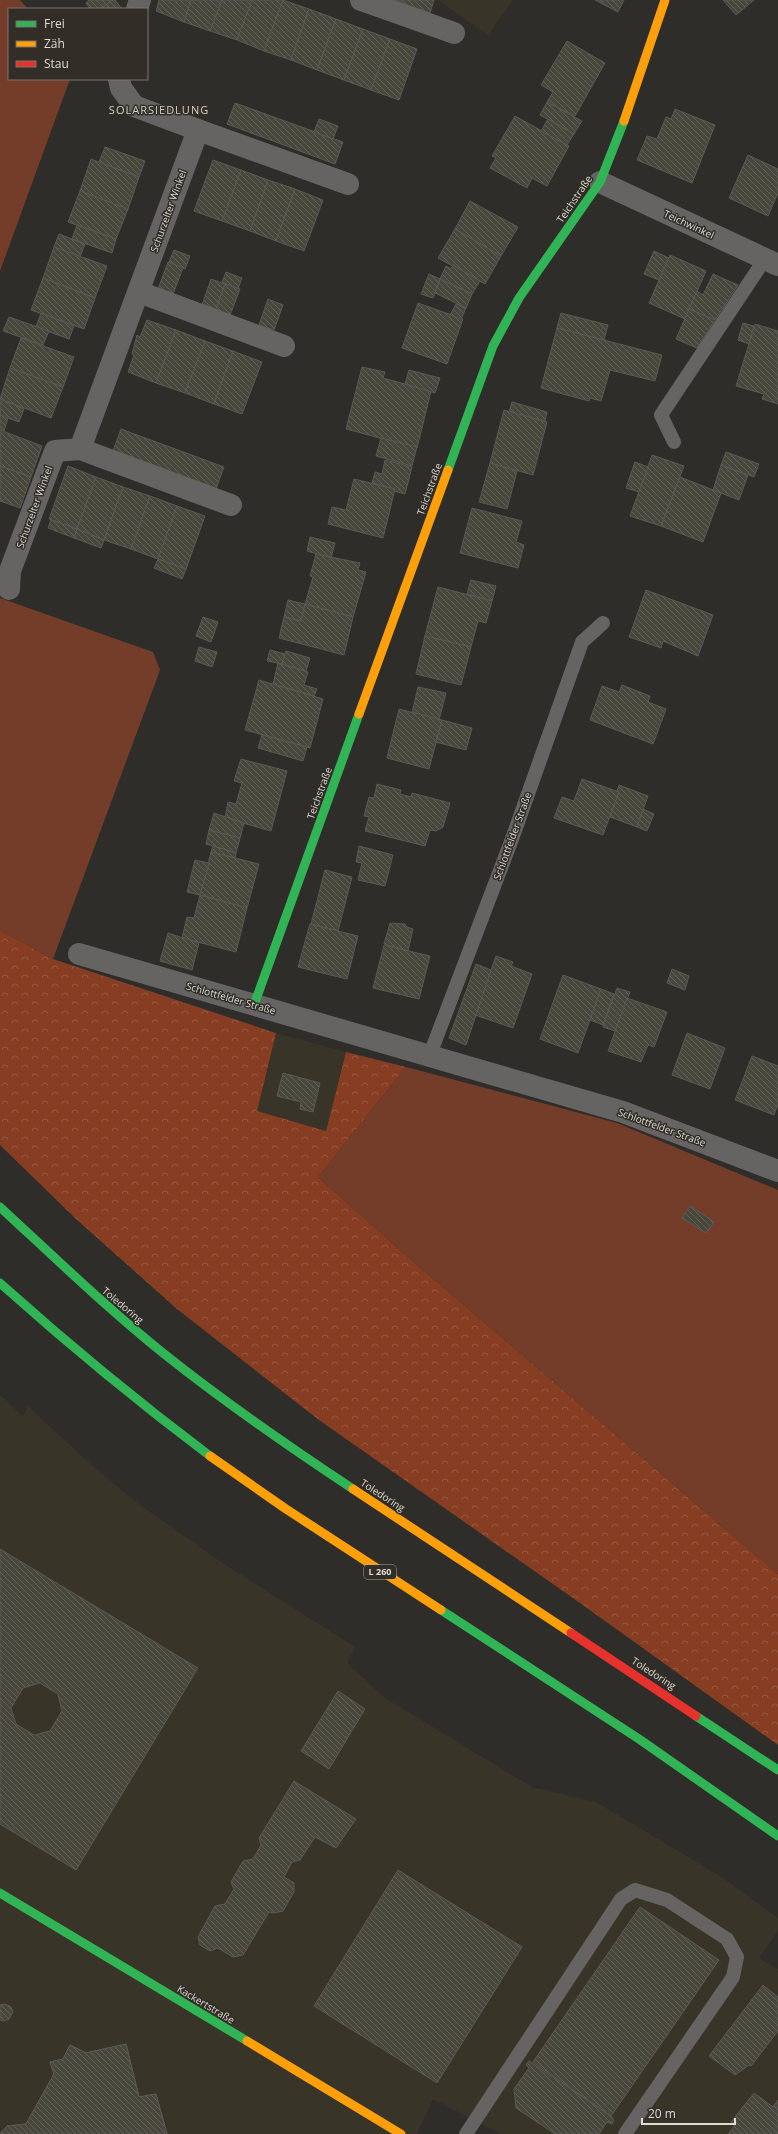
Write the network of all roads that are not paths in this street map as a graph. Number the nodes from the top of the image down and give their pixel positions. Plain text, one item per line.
1 (361, 0) edge
2 (665, 0) edge
3 (454, 33) dead end
4 (119, 80) edge
5 (198, 130) junction
6 (600, 182) junction
7 (348, 184) dead end
8 (772, 262) edge
9 (139, 292) junction
10 (284, 346) dead end
11 (674, 442) dead end
12 (80, 449) junction
13 (231, 505) dead end
14 (10, 589) dead end
15 (603, 622) dead end
16 (79, 954) dead end
17 (254, 1005) junction
18 (429, 1057) junction
19 (778, 1171) edge
20 (0, 1207) edge
21 (0, 1283) edge
22 (0, 1289) edge
23 (27, 1309) junction
24 (778, 1770) edge
25 (778, 1836) edge
26 (0, 1893) edge
27 (402, 2134) edge
28 (466, 2134) edge
29 (625, 2134) edge

1 - 3 street
2 - 6 main road, Teichstraße
4 - 5 street
5 - 7 street
5 - 9 street, Schurzelter Winkel
6 - 8 street, Teichwinkel
6 - 17 main road, Teichstraße
8 - 11 lane
9 - 10 street
9 - 12 street, Schurzelter Winkel
12 - 13 street, Schurzelter Winkel
12 - 14 street, Schurzelter Winkel
15 - 18 lane, Schlottfelder Straße
16 - 17 street, Schlottfelder Straße
17 - 18 street, Schlottfelder Straße
18 - 19 street, Schlottfelder Straße
20 - 24 main road, Toledoring
21 - 23 main road, L 260
22 - 23 main road
23 - 25 main road, L 260
26 - 27 main road, Kackertstraße
28 - 29 lane

